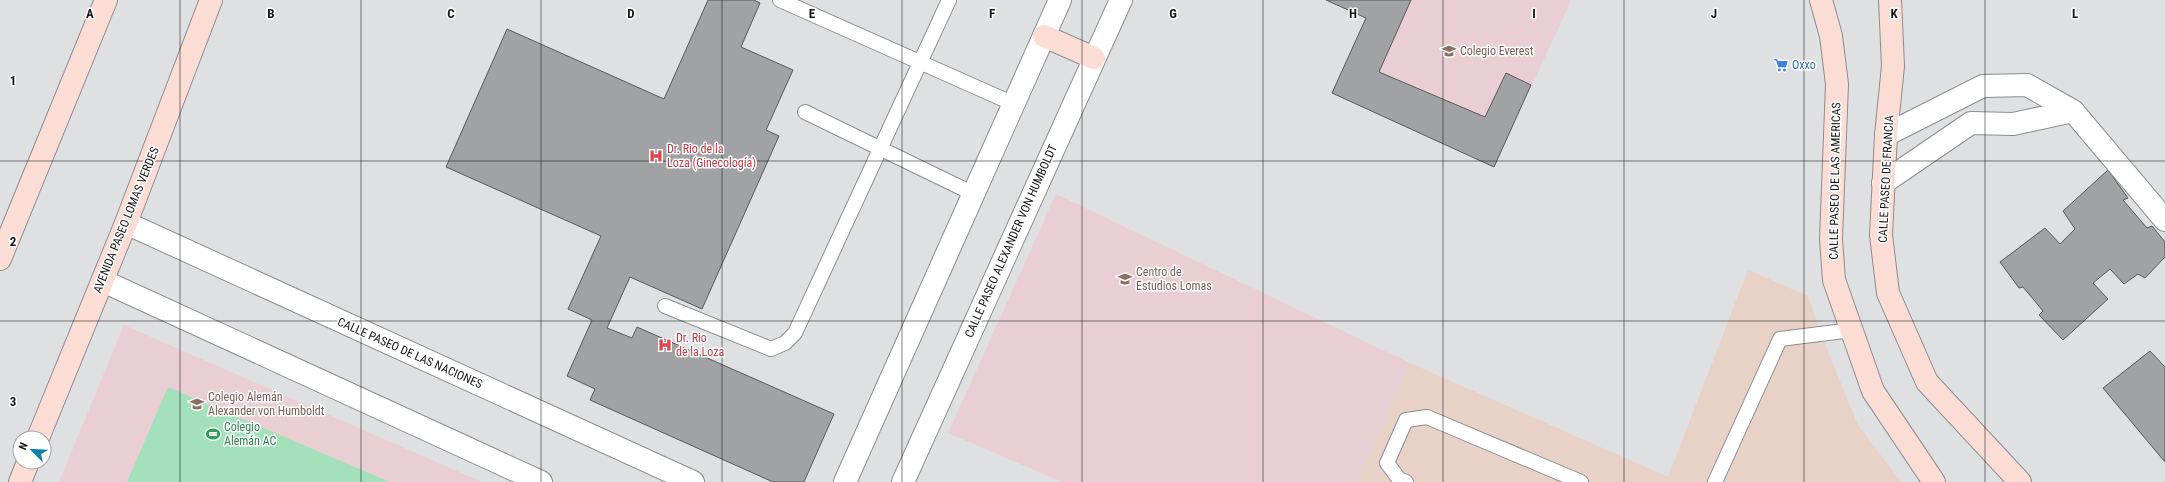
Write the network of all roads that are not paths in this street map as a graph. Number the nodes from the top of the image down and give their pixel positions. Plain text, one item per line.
1 (106, 0) edge
2 (211, 0) edge
3 (780, 0) edge
4 (949, 0) edge
5 (1060, 0) edge
6 (1121, 0) edge
7 (1821, 0) edge
8 (1890, 0) edge
9 (1044, 36) junction
10 (1094, 58) junction
11 (920, 63) junction
12 (1014, 104) junction
13 (2073, 111) junction
14 (804, 112) dead end
15 (1886, 135) junction
16 (880, 150) junction
17 (1883, 183) junction
18 (974, 194) junction
19 (2165, 220) edge
20 (126, 223) junction
21 (0, 259) edge
22 (103, 281) junction
23 (665, 306) dead end
24 (1852, 330) junction
25 (41, 430) edge
26 (25, 470) edge
27 (20, 482) edge
28 (541, 482) edge
29 (694, 482) edge
30 (845, 482) edge
31 (903, 482) edge
32 (1406, 482) edge
33 (1581, 482) edge
34 (1715, 482) edge
35 (1934, 482) edge
36 (2020, 482) edge

1 - 21 street
2 - 20 street, AVENIDA PASEO LOMAS VERDES
3 - 11 lane
4 - 11 lane
5 - 9 street
6 - 10 street, CALLE PASEO ALEXANDER VON HUMBOLDT
7 - 24 street, CALLE PASEO DE LAS AMERICAS
8 - 15 street, CALLE PASEO DE FRANCIA
9 - 10 street
9 - 12 street
10 - 31 street, CALLE PASEO ALEXANDER VON HUMBOLDT
11 - 12 lane
11 - 16 lane
12 - 18 street
13 - 15 street
13 - 17 street
13 - 19 street
14 - 16 lane
15 - 17 street, CALLE PASEO DE FRANCIA
16 - 18 lane
16 - 23 lane
17 - 36 street, CALLE PASEO DE FRANCIA
18 - 30 street
20 - 22 street, AVENIDA PASEO LOMAS VERDES
20 - 29 street, CALLE PASEO DE LAS NACIONES
22 - 25 street, AVENIDA PASEO LOMAS VERDES
22 - 28 street
24 - 34 lane
24 - 35 street, CALLE PASEO DE LAS AMERICAS
26 - 27 street
32 - 33 lane

